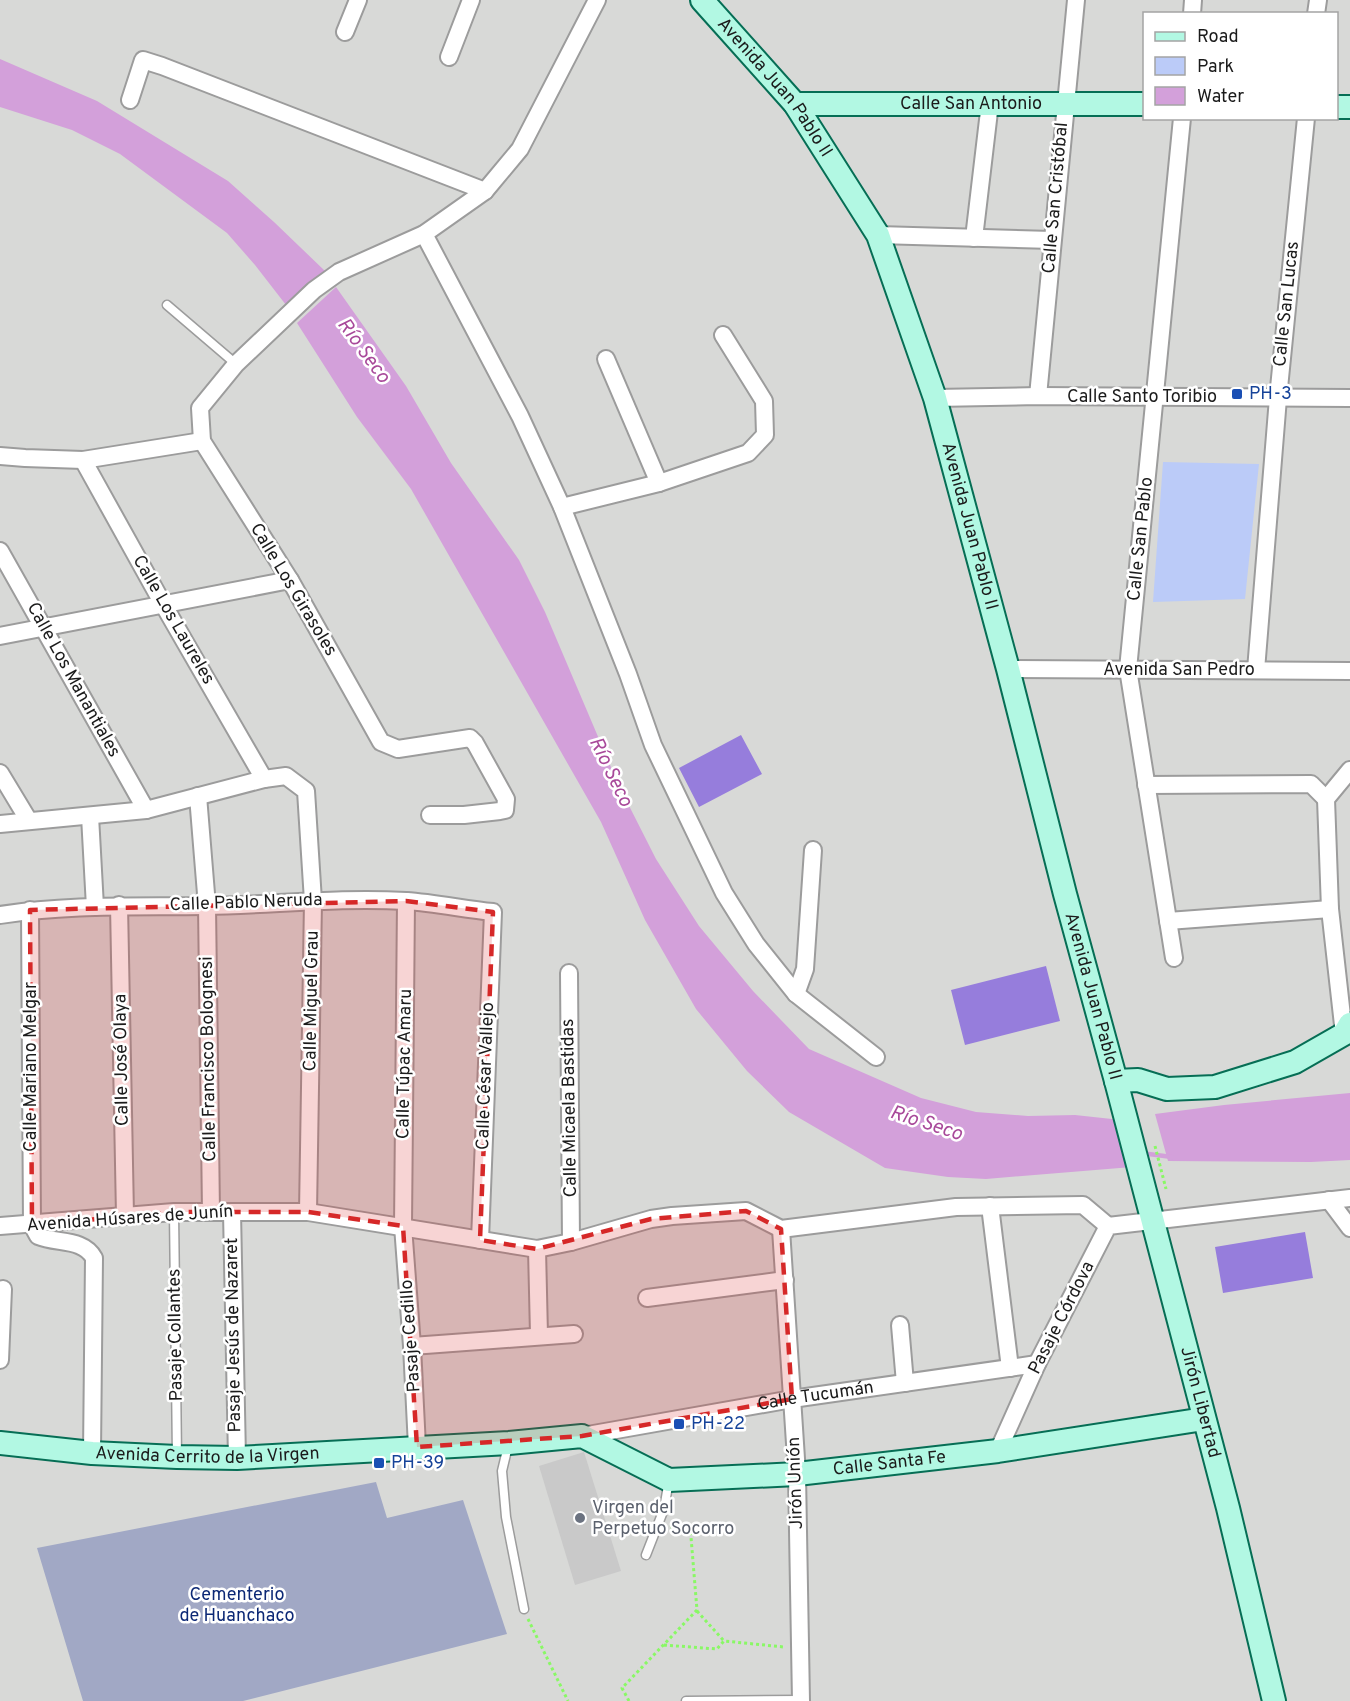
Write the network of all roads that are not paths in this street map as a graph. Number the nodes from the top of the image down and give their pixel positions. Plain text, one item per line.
1 (358, 0) edge
2 (471, 0) edge
3 (597, 0) edge
4 (702, 0) edge
5 (1076, 0) edge
6 (345, 32) dead end
7 (449, 57) dead end
8 (130, 100) dead end
9 (990, 103) junction
10 (1065, 103) junction
11 (795, 104) junction
12 (1143, 104) edge
13 (1182, 120) edge
14 (1306, 120) edge
15 (485, 191) junction
16 (424, 234) junction
17 (878, 235) junction
18 (974, 238) junction
19 (1052, 240) junction
20 (167, 305) dead end
21 (723, 335) dead end
22 (606, 359) dead end
23 (236, 364) junction
24 (1038, 396) junction
25 (1155, 397) junction
26 (1278, 398) junction
27 (1350, 398) edge
28 (935, 399) junction
29 (202, 441) junction
30 (0, 456) edge
31 (83, 460) junction
32 (659, 483) junction
33 (562, 507) junction
34 (0, 551) edge
35 (290, 580) junction
36 (163, 604) junction
37 (44, 627) junction
38 (0, 636) edge
39 (1008, 669) junction
40 (1128, 669) junction
41 (1256, 670) junction
42 (1350, 671) edge
43 (1350, 770) edge
44 (0, 773) edge
45 (264, 779) junction
46 (1146, 785) junction
47 (198, 796) junction
48 (1326, 799) junction
49 (146, 810) junction
50 (430, 815) dead end
51 (90, 816) junction
52 (29, 821) junction
53 (0, 824) edge
54 (813, 850) dead end
55 (313, 901) junction
56 (406, 901) junction
57 (119, 905) junction
58 (207, 906) junction
59 (95, 907) junction
60 (1330, 909) junction
61 (30, 910) junction
62 (493, 912) joint
63 (0, 915) edge
64 (1168, 921) junction
65 (1174, 958) dead end
66 (569, 973) dead end
67 (796, 994) junction
68 (1347, 1029) edge
69 (876, 1057) dead end
70 (1116, 1081) junction
71 (1122, 1105) joint
72 (1350, 1198) edge
73 (1329, 1200) junction
74 (990, 1206) junction
75 (174, 1212) junction
76 (211, 1212) junction
77 (232, 1212) junction
78 (308, 1212) junction
79 (125, 1215) junction
80 (1152, 1220) junction
81 (32, 1225) junction
82 (0, 1226) edge
83 (403, 1226) junction
84 (1108, 1226) junction
85 (1350, 1228) edge
86 (781, 1229) junction
87 (480, 1240) junction
88 (571, 1242) junction
89 (537, 1249) junction
90 (785, 1280) junction
91 (3, 1289) dead end
92 (647, 1298) dead end
93 (900, 1325) dead end
94 (573, 1334) dead end
95 (539, 1335) junction
96 (412, 1346) junction
97 (0, 1360) edge
98 (1038, 1364) junction
99 (1010, 1368) junction
100 (906, 1383) junction
101 (792, 1399) junction
102 (1204, 1419) junction
103 (582, 1436) junction
104 (0, 1443) edge
105 (509, 1443) junction
106 (417, 1447) junction
107 (998, 1451) junction
108 (92, 1453) junction
109 (177, 1457) junction
110 (237, 1458) junction
111 (797, 1474) junction
112 (669, 1480) junction
113 (646, 1555) dead end
114 (524, 1609) road end
115 (801, 1700) edge
116 (686, 1701) edge
117 (1274, 1701) edge

1 - 6 street
2 - 7 street
3 - 15 street
4 - 11 street, Avenida Juan Pablo II
5 - 10 street, Calle San Cristóbal
8 - 15 street
9 - 10 street, Calle San Antonio
9 - 11 street, Calle San Antonio
9 - 18 street
10 - 12 street, Calle San Antonio
10 - 19 street, Calle San Cristóbal
11 - 17 street, Avenida Juan Pablo II
13 - 25 street, Calle San Pablo
14 - 26 street, Calle San Lucas
15 - 16 street
16 - 23 street
16 - 33 street
17 - 18 street
17 - 28 street, Avenida Juan Pablo II
18 - 19 street
19 - 24 street, Calle San Cristóbal
20 - 23 lane
21 - 32 street
22 - 32 street
23 - 29 street
24 - 25 street, Calle Santo Toribio
24 - 28 street, Calle Santo Toribio
25 - 26 street, Calle Santo Toribio
25 - 40 street, Calle San Pablo
26 - 27 street, Calle Santo Toribio
26 - 41 street, Calle San Lucas
28 - 39 street, Avenida Juan Pablo II
29 - 31 street
29 - 35 street, Calle Los Girasoles
30 - 31 street
31 - 36 street, Calle Los Laureles
32 - 33 street
33 - 67 street
34 - 37 street, Calle Los Manantiales
35 - 36 street
35 - 50 street, Calle Los Girasoles
36 - 37 street
36 - 45 street, Calle Los Laureles
37 - 38 street
37 - 49 street, Calle Los Manantiales
39 - 40 street, Avenida San Pedro
39 - 70 street, Avenida Juan Pablo II
40 - 41 street, Avenida San Pedro
40 - 46 street, Calle San Pablo
41 - 42 street, Avenida San Pedro
43 - 48 street
44 - 52 street
45 - 47 street
45 - 55 street, Calle Miguel Grau
46 - 48 street
46 - 64 street, Calle San Pablo
47 - 49 street
47 - 58 street, Calle Francisco Bolognesi
48 - 60 street
49 - 51 street
51 - 52 street
51 - 59 street
52 - 53 street
54 - 67 street
55 - 56 street, Calle Pablo Neruda
55 - 58 street, Calle Pablo Neruda
55 - 78 street, Calle Miguel Grau
56 - 62 street, Calle Pablo Neruda
56 - 83 street, Calle Túpac Amaru
57 - 58 street, Calle Pablo Neruda
57 - 59 street, Calle Pablo Neruda
57 - 79 street, Calle José Olaya
58 - 76 street, Calle Francisco Bolognesi
59 - 61 street, Calle Pablo Neruda
60 - 64 street
60 - 68 street
61 - 63 street, Calle Pablo Neruda
61 - 81 street, Calle Mariano Melgar
62 - 87 street, Calle César Vallejo
64 - 65 street, Calle San Pablo
66 - 88 street, Calle Micaela Bastidas
67 - 69 street
68 - 70 street
70 - 71 street, Avenida Juan Pablo II
71 - 80 street, Jirón Libertad
72 - 73 street
73 - 80 street
73 - 85 street
74 - 84 street
74 - 86 street
74 - 99 street
75 - 76 street, Avenida Húsares de Junín
75 - 79 street, Avenida Húsares de Junín
75 - 109 lane, Pasaje Collantes
76 - 77 street, Avenida Húsares de Junín
77 - 78 street, Avenida Húsares de Junín
77 - 110 street, Pasaje Jesús de Nazaret
78 - 83 street, Avenida Húsares de Junín
79 - 81 street, Avenida Húsares de Junín
80 - 84 street
80 - 102 street, Jirón Libertad
81 - 82 street, Avenida Húsares de Junín
81 - 108 street
83 - 87 street, Avenida Húsares de Junín
83 - 96 street, Pasaje Cedillo
84 - 98 street, Pasaje Córdova
86 - 88 street
86 - 90 street, Jirón Unión
87 - 89 street, Avenida Húsares de Junín
88 - 89 street
89 - 95 street
90 - 92 street
90 - 101 street, Jirón Unión
91 - 97 street
93 - 100 street
94 - 95 street
95 - 96 street
96 - 106 street, Pasaje Cedillo
98 - 99 street, Calle Tucumán
98 - 107 street, Pasaje Córdova
99 - 100 street, Calle Tucumán
100 - 101 street, Calle Tucumán
101 - 103 street, Calle Tucumán
101 - 111 street, Jirón Unión
102 - 107 street, Calle Santa Fe
102 - 117 street, Jirón Libertad
103 - 105 street, Calle Tucumán
103 - 112 street, Calle Santa Fe
104 - 108 street, Avenida Cerrito de la Virgen
105 - 106 street, Calle Tucumán
105 - 114 lane
106 - 110 street, Avenida Cerrito de la Virgen
107 - 111 street, Calle Santa Fe
108 - 109 street, Avenida Cerrito de la Virgen
109 - 110 street, Avenida Cerrito de la Virgen
111 - 112 street, Calle Santa Fe
111 - 115 street, Jirón Unión
112 - 113 lane
115 - 116 lane

